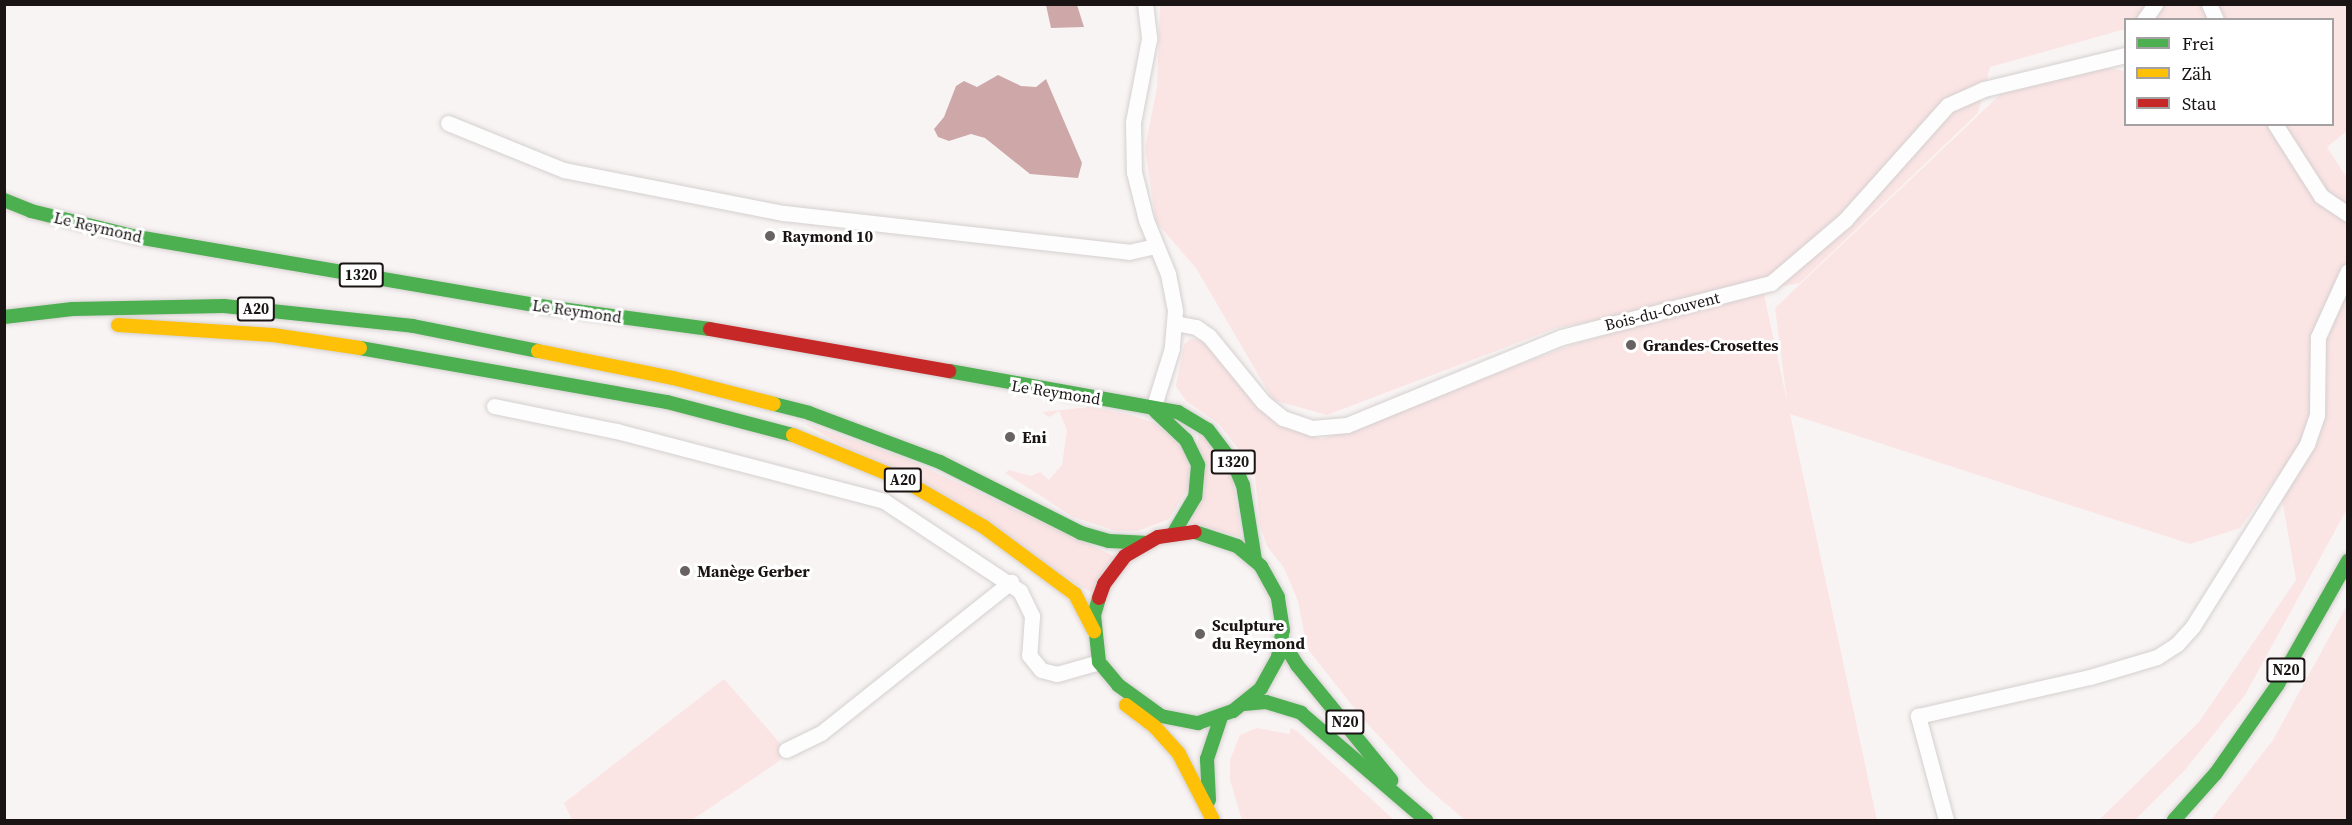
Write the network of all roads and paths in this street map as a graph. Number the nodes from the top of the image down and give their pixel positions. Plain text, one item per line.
1 (1145, 4) edge
2 (2155, 4) edge
3 (2209, 4) edge
4 (2145, 18) edge
5 (2215, 18) edge
6 (2124, 52) edge
7 (448, 123) dead end
8 (2276, 126) edge
9 (4, 200) edge
10 (2348, 214) edge
11 (1156, 246) junction
12 (2348, 271) edge
13 (4, 317) edge
14 (4, 323) edge
15 (1175, 323) junction
16 (85, 324) dead end
17 (108, 325) dead end
18 (494, 406) dead end
19 (1153, 409) junction
20 (1173, 534) junction
21 (1144, 543) junction
22 (1255, 560) junction
23 (2348, 561) edge
24 (1011, 582) junction
25 (1094, 631) junction
26 (1282, 640) junction
27 (1102, 667) junction
28 (1244, 704) junction
29 (1221, 717) junction
30 (786, 750) dead end
31 (1408, 804) junction
32 (1212, 817) edge
33 (1426, 820) edge
34 (1946, 820) edge
35 (2174, 820) edge

1 - 11 street
2 - 4 street
3 - 5 street
6 - 15 street, Bois-du-Couvent
7 - 11 street
8 - 10 street
9 - 19 main road, Le Reymond / 1320
11 - 15 street
12 - 34 street
13 - 21 main road, A20
14 - 16 main road
15 - 19 street
17 - 25 main road, A20
18 - 24 street
19 - 20 main road, 1320
19 - 22 main road, 1320
20 - 21 main road, N20
20 - 22 main road, N20
21 - 25 main road, N20
22 - 26 main road, N20
23 - 35 main road, N20
24 - 27 street
24 - 30 street
25 - 27 main road, N20
26 - 28 main road, N20
26 - 31 main road, N20
27 - 29 main road, N20
27 - 32 main road
28 - 29 main road, N20
28 - 31 main road, N20
29 - 32 main road
31 - 33 main road, N20

